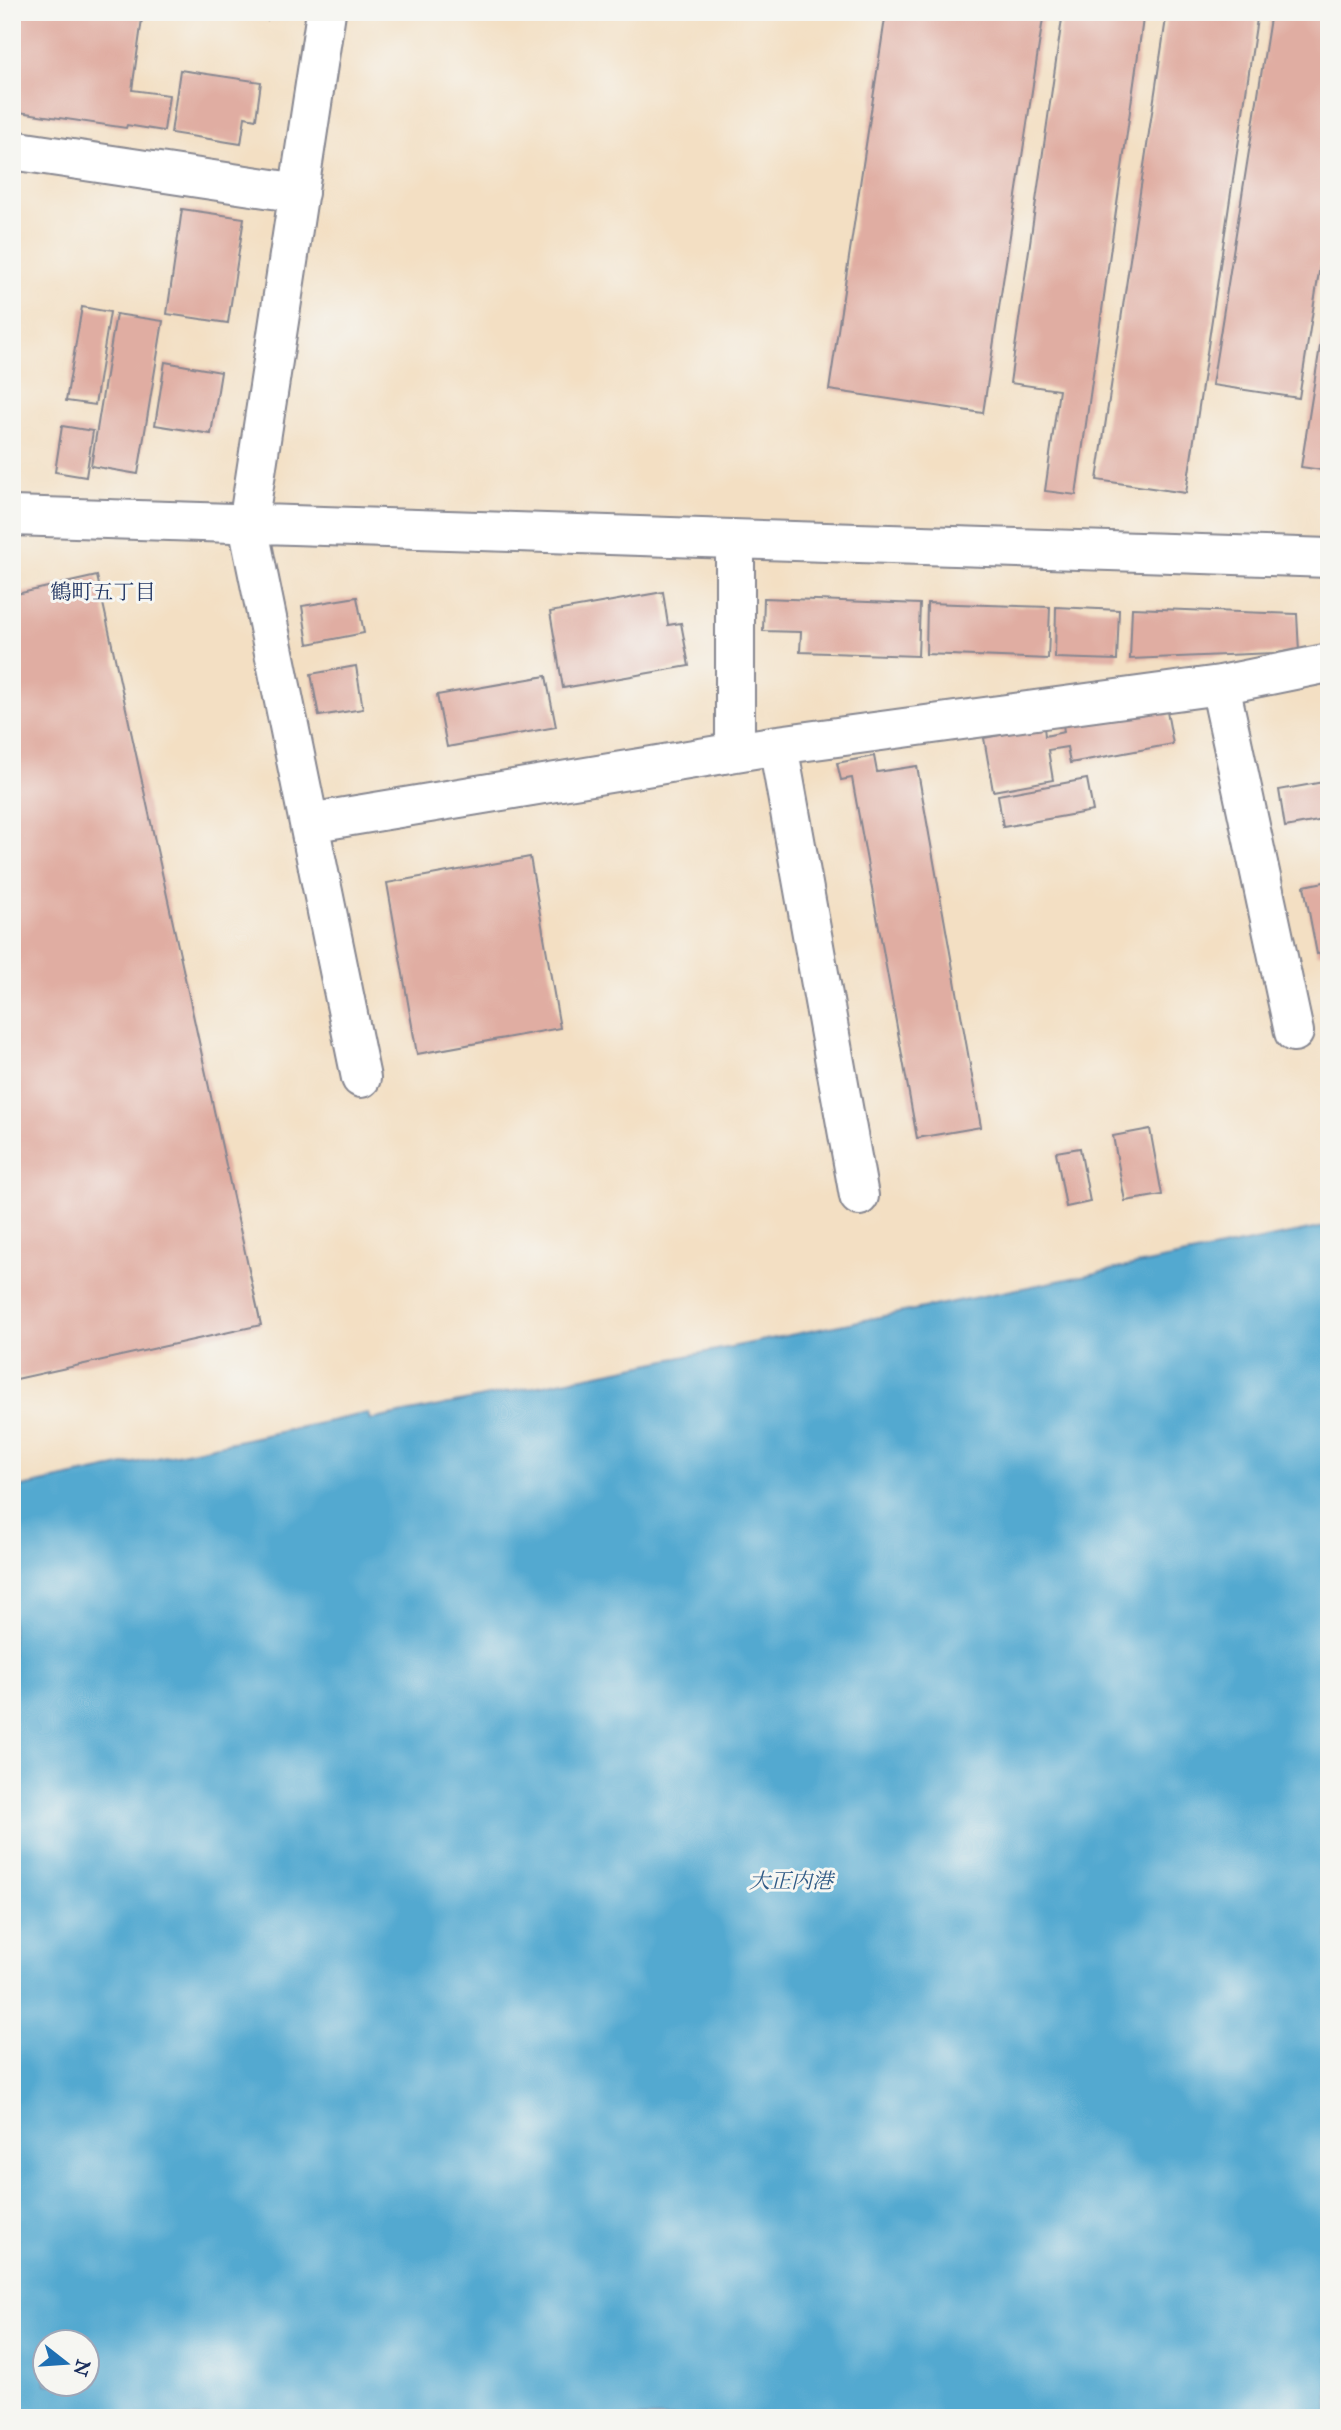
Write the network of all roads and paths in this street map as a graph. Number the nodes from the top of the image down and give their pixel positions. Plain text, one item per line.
1 (326, 12) edge
2 (12, 150) edge
3 (299, 193) junction
4 (12, 516) edge
5 (248, 525) junction
6 (734, 540) junction
7 (1329, 558) edge
8 (1329, 663) edge
9 (1220, 685) junction
10 (778, 744) junction
11 (735, 752) junction
12 (309, 822) junction
13 (1294, 1032) dead end
14 (361, 1079) dead end
15 (859, 1196) dead end

1 - 3 street
2 - 3 street
3 - 5 street
4 - 5 street
5 - 6 street
5 - 12 street
6 - 7 street
6 - 11 street
8 - 9 street
9 - 10 street
9 - 13 street
10 - 11 street
10 - 15 street
11 - 12 street
12 - 14 street

